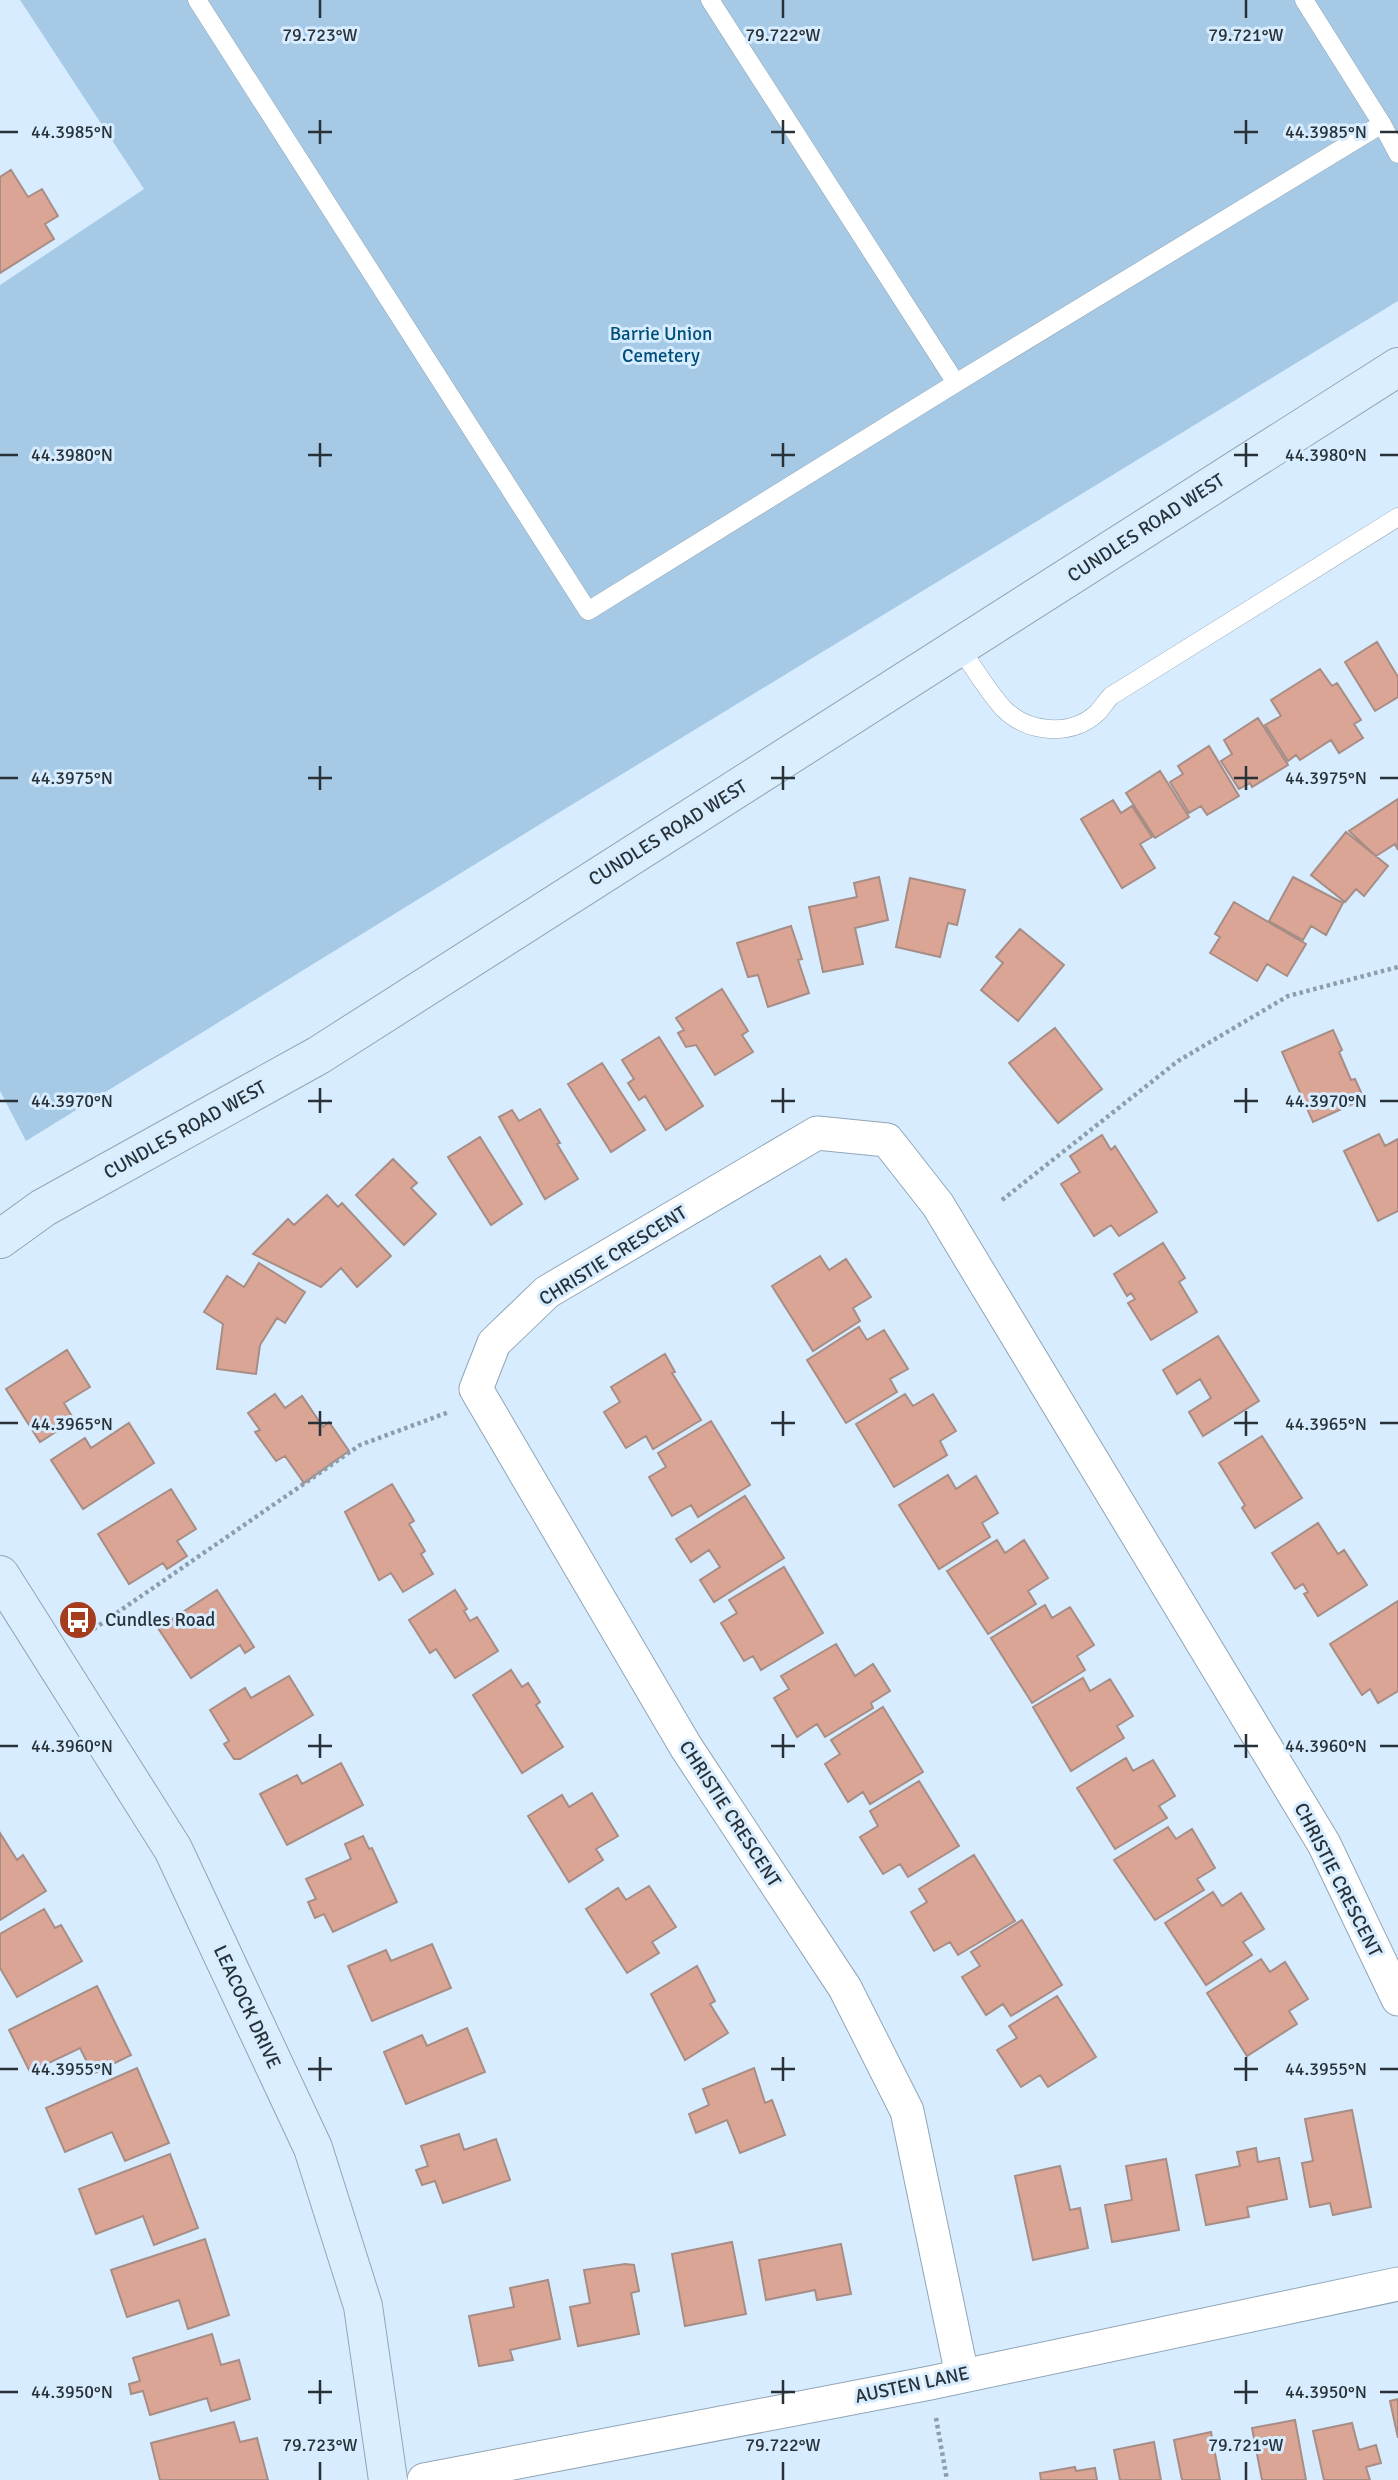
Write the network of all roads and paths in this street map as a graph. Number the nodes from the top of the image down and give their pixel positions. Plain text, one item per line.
1 (197, 0) edge
2 (710, 0) edge
3 (1304, 0) edge
4 (1382, 124) junction
5 (1398, 154) edge
6 (1398, 368) edge
7 (956, 383) junction
8 (1398, 517) edge
9 (959, 647) junction
10 (1398, 967) edge
11 (1002, 1200) dead end
12 (0, 1239) edge
13 (482, 1399) junction
14 (0, 1575) edge
15 (52, 1658) junction
16 (1398, 1999) edge
17 (1398, 2284) edge
18 (962, 2375) junction
19 (930, 2383) junction
20 (388, 2480) edge
21 (424, 2480) edge
22 (947, 2480) edge

1 - 7 lane
2 - 7 lane
3 - 4 lane
4 - 5 lane
4 - 7 lane
6 - 9 street, CUNDLES ROAD WEST
8 - 9 lane
9 - 12 street, CUNDLES ROAD WEST
10 - 11 path
13 - 15 path
13 - 16 street, CHRISTIE CRESCENT
13 - 18 street, CHRISTIE CRESCENT
14 - 15 street, LEACOCK DRIVE
15 - 20 street, LEACOCK DRIVE
17 - 18 street, AUSTEN LANE
18 - 19 street, AUSTEN LANE
19 - 21 street, AUSTEN LANE
19 - 22 path

